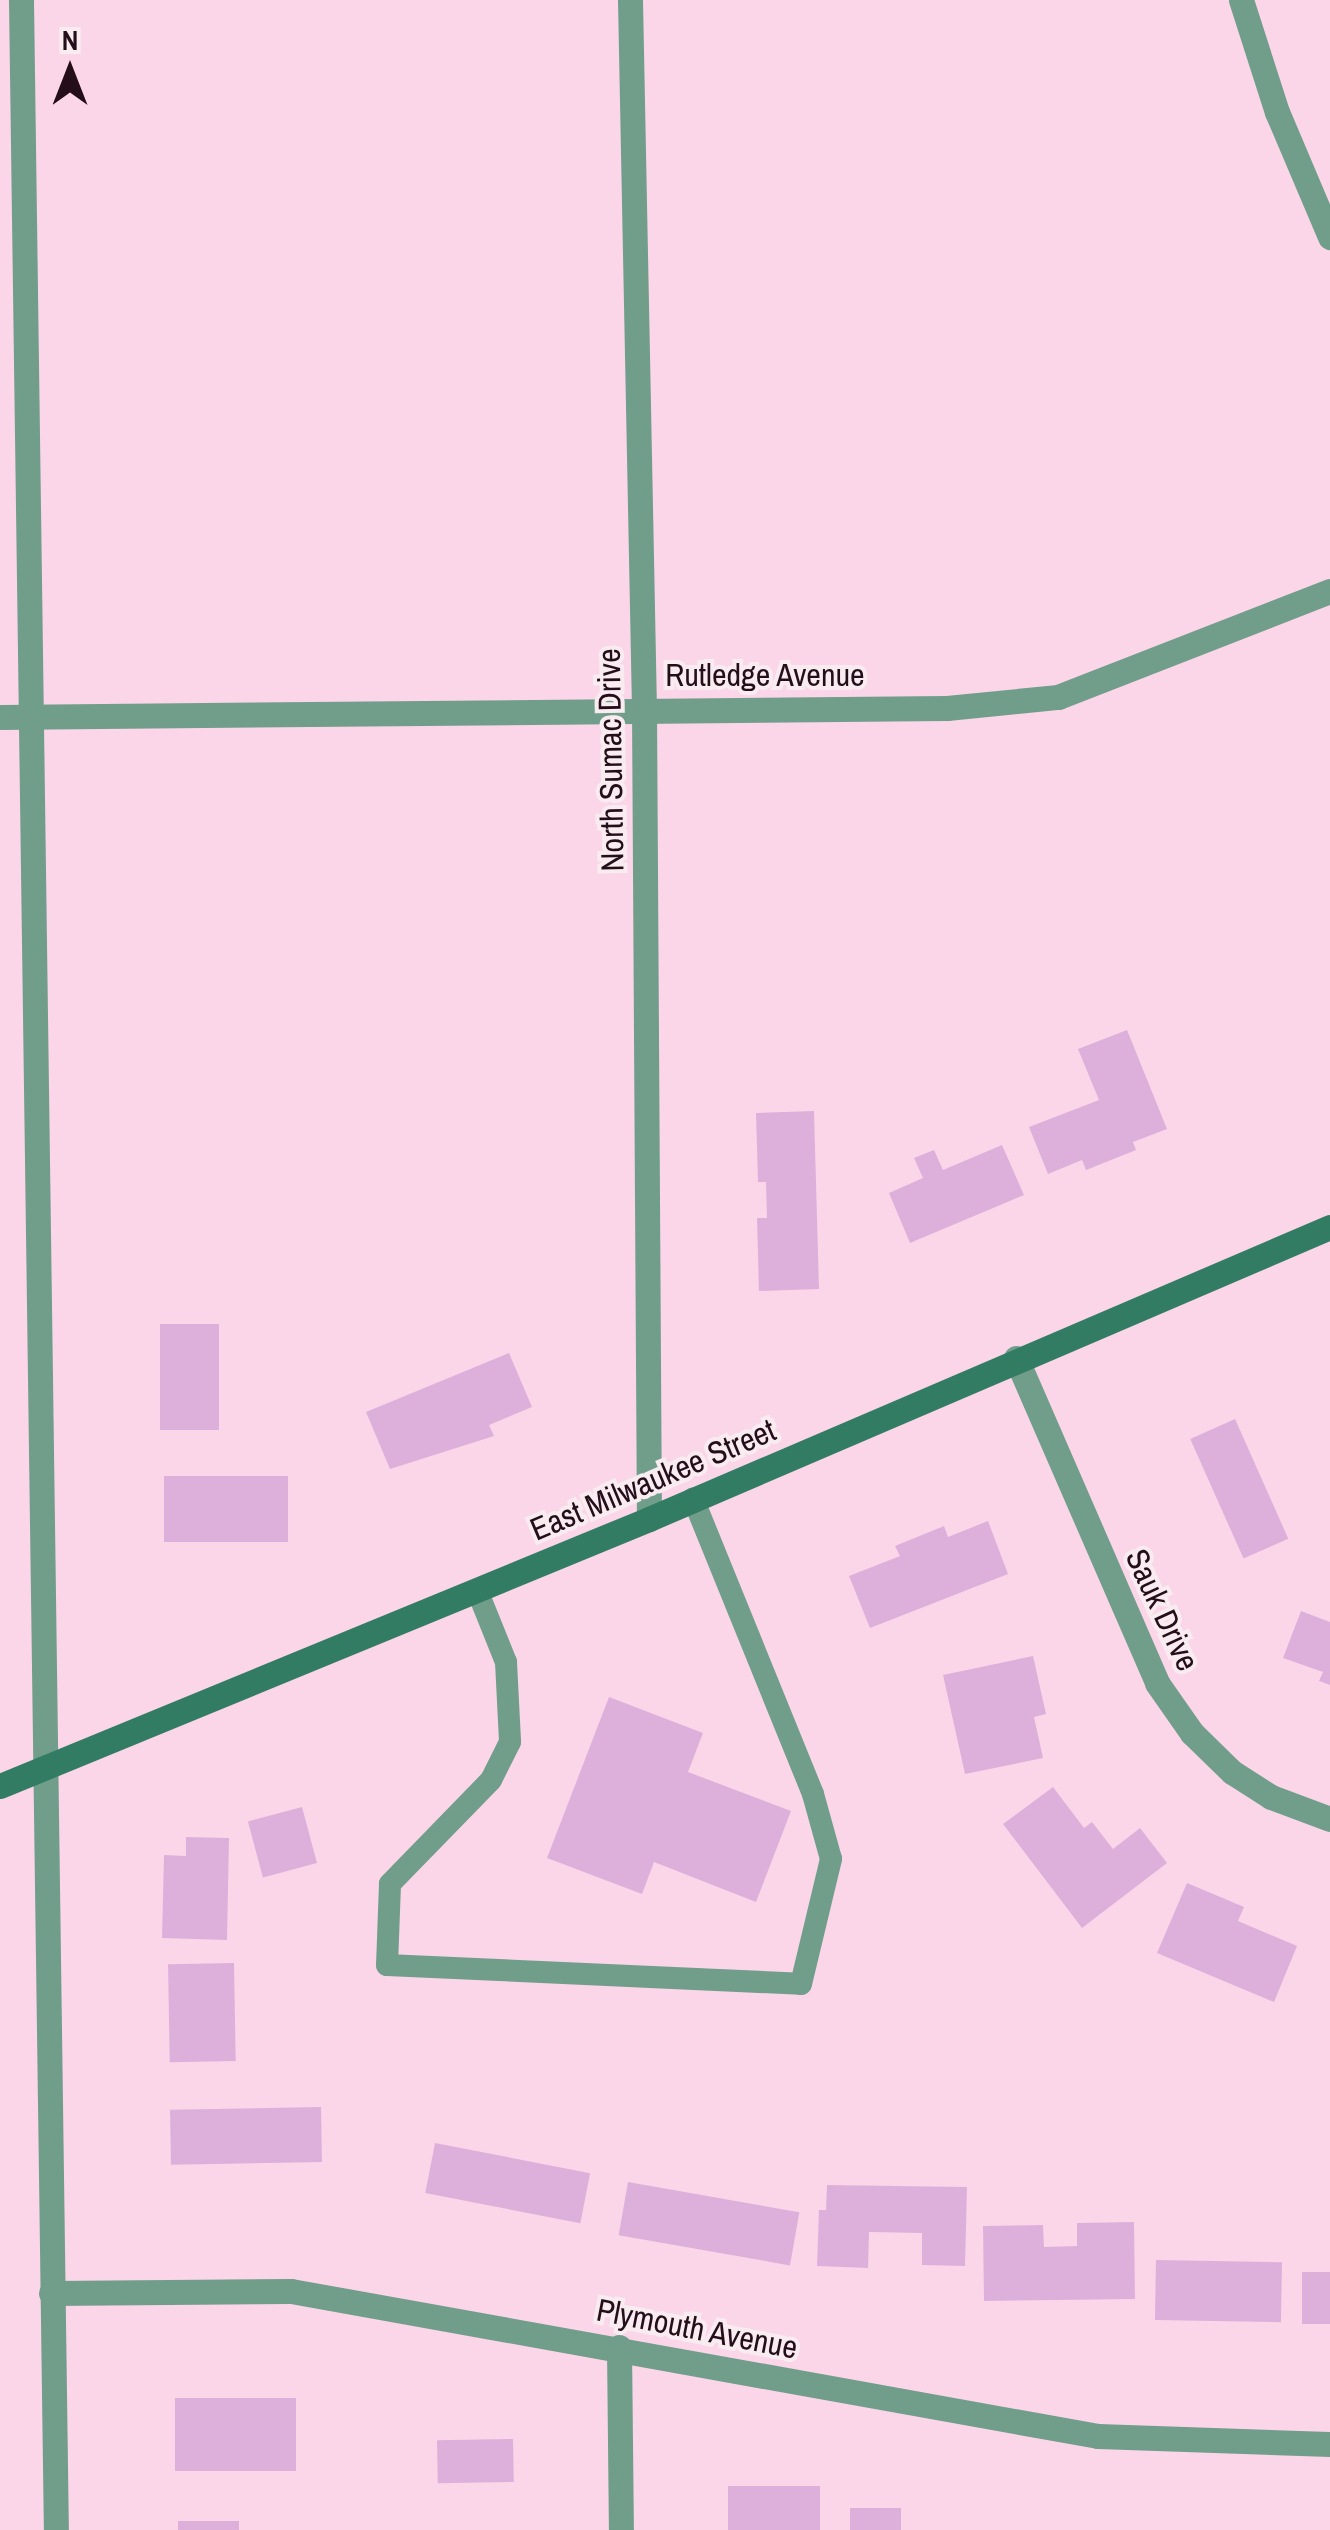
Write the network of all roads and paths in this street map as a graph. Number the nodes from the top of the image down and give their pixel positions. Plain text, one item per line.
1 (21, 0) edge
2 (630, 0) edge
3 (1241, 0) edge
4 (1330, 237) edge
5 (1330, 590) edge
6 (644, 708) junction
7 (0, 717) edge
8 (29, 717) junction
9 (1330, 1227) edge
10 (1016, 1358) junction
11 (694, 1498) junction
12 (649, 1519) junction
13 (478, 1590) junction
14 (42, 1768) junction
15 (0, 1786) edge
16 (1330, 1820) edge
17 (51, 2292) junction
18 (619, 2347) junction
19 (1330, 2444) edge
20 (56, 2530) edge
21 (621, 2530) edge

1 - 8 street
2 - 6 street, North Sumac Drive
3 - 4 street
5 - 6 street, Rutledge Avenue
6 - 8 street, Rutledge Avenue
6 - 12 street, North Sumac Drive
7 - 8 street, Rutledge Avenue
8 - 14 street
9 - 10 main road, East Milwaukee Street
10 - 11 main road, East Milwaukee Street
10 - 16 street, Sauk Drive
11 - 12 main road, East Milwaukee Street
11 - 13 lane
12 - 13 main road, East Milwaukee Street
13 - 14 main road, East Milwaukee Street
14 - 15 main road, East Milwaukee Street
14 - 17 street
17 - 18 street, Plymouth Avenue
17 - 20 street
18 - 19 street, Plymouth Avenue
18 - 21 street

